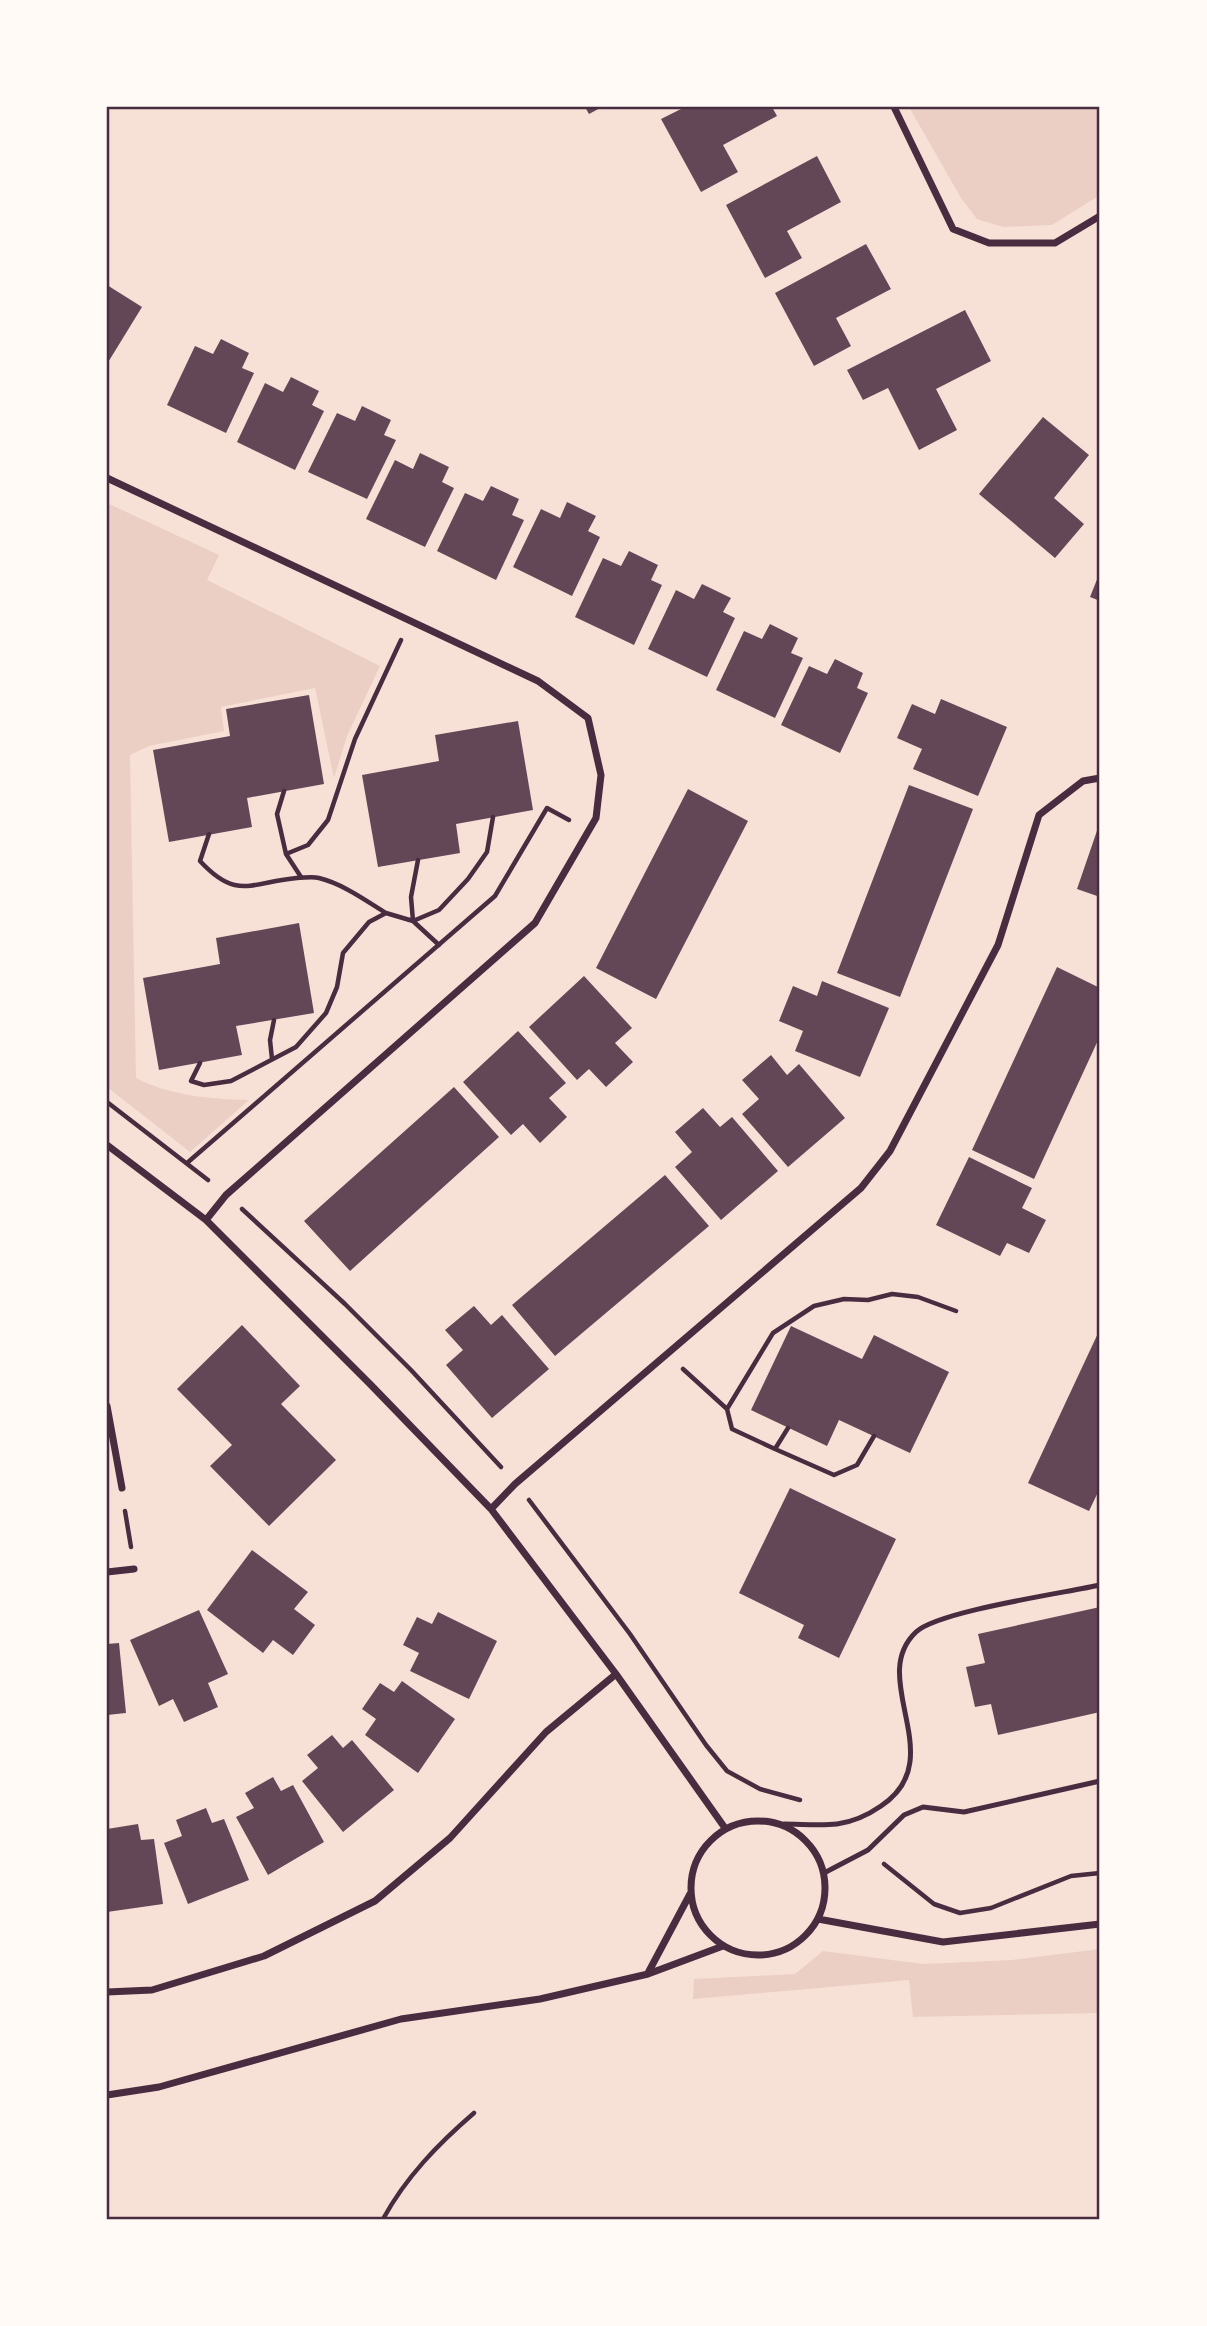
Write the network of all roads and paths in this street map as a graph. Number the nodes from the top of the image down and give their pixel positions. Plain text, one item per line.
1 (894, 107) edge
2 (1100, 216) edge
3 (107, 478) edge
4 (410, 621) junction
5 (1100, 778) edge
6 (284, 791) dead end
7 (493, 817) dead end
8 (588, 831) junction
9 (209, 834) dead end
10 (286, 854) junction
11 (418, 860) dead end
12 (301, 878) junction
13 (386, 913) junction
14 (413, 921) junction
15 (439, 945) junction
16 (274, 1020) dead end
17 (272, 1059) junction
18 (200, 1063) dead end
19 (107, 1102) edge
20 (107, 1145) edge
21 (187, 1163) junction
22 (226, 1195) junction
23 (206, 1220) junction
24 (956, 1311) dead end
25 (666, 1354) junction
26 (107, 1406) edge
27 (727, 1409) junction
28 (788, 1428) dead end
29 (874, 1436) dead end
30 (775, 1449) junction
31 (515, 1483) junction
32 (122, 1488) joint
33 (491, 1509) junction
34 (134, 1569) joint
35 (107, 1572) edge
36 (1100, 1585) edge
37 (616, 1674) junction
38 (1100, 1781) edge
39 (838, 1824) junction
40 (784, 1825) junction
41 (725, 1828) junction
42 (868, 1850) junction
43 (824, 1873) junction
44 (1100, 1873) edge
45 (690, 1894) junction
46 (818, 1919) junction
47 (1100, 1924) edge
48 (723, 1946) junction
49 (648, 1974) junction
50 (107, 1992) edge
51 (107, 2095) edge
52 (474, 2113) dead end
53 (383, 2219) edge

1 - 2 street
3 - 4 street
4 - 8 street
4 - 10 path
5 - 25 street
6 - 10 path
7 - 14 path
8 - 15 path
8 - 22 street
9 - 12 path
10 - 12 path
11 - 14 path
12 - 13 path
13 - 14 path
13 - 17 path
14 - 15 path
15 - 21 path
16 - 17 path
17 - 18 path
19 - 21 path
20 - 23 street
21 - 22 path
22 - 23 street
22 - 31 path
23 - 33 street
24 - 27 path
25 - 27 path
25 - 31 street
26 - 32 street
27 - 30 path
28 - 30 path
29 - 30 path
31 - 33 street
31 - 39 path
32 - 34 path
33 - 37 street
34 - 35 street
36 - 39 lane
37 - 41 street
37 - 50 street
38 - 42 lane
39 - 40 lane
40 - 41 street
40 - 43 street
41 - 45 street
42 - 43 lane
42 - 44 path
43 - 46 street
45 - 48 street
45 - 49 street
46 - 47 street
46 - 48 street
48 - 49 street
49 - 51 street
52 - 53 path

